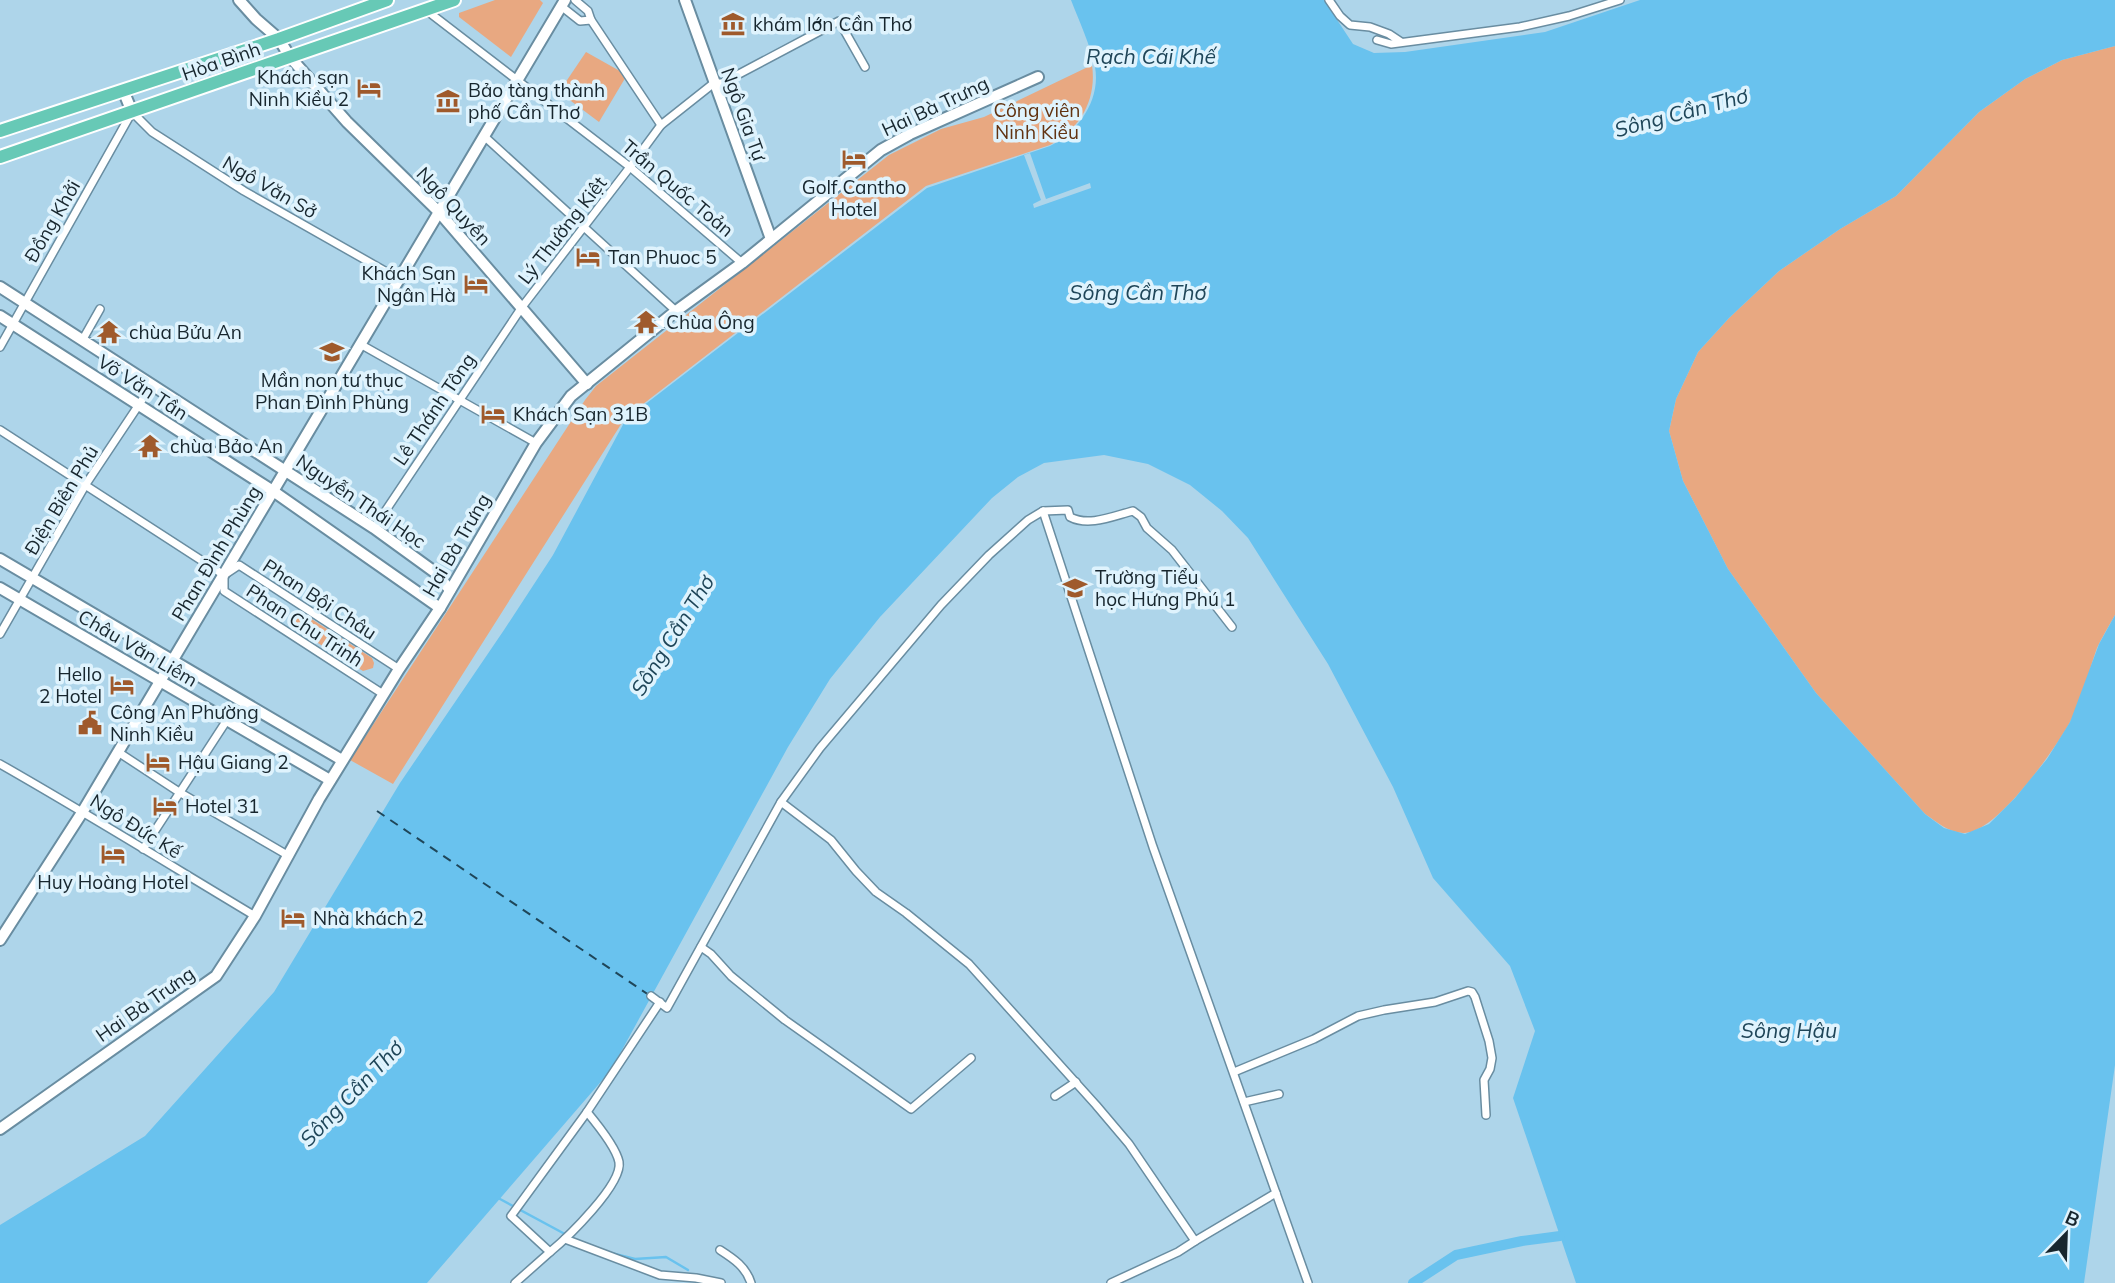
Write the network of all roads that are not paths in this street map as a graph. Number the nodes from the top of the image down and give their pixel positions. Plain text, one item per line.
1 (239, 0) edge
2 (387, 0) edge
3 (454, 0) edge
4 (575, 0) edge
5 (685, 0) edge
6 (1329, 0) edge
7 (1620, 0) edge
8 (560, 2) edge
9 (426, 10) junction
10 (591, 20) junction
11 (279, 39) junction
12 (1377, 40) dead end
13 (1402, 43) junction
14 (290, 57) junction
15 (865, 67) dead end
16 (1038, 77) dead end
17 (517, 80) junction
18 (714, 83) junction
19 (123, 90) junction
20 (132, 112) junction
21 (661, 125) junction
22 (0, 131) edge
23 (484, 136) junction
24 (0, 157) edge
25 (630, 167) junction
26 (439, 212) junction
27 (584, 228) junction
28 (771, 239) junction
29 (742, 263) junction
30 (399, 279) junction
31 (0, 287) edge
32 (24, 303) junction
33 (522, 307) junction
34 (100, 309) dead end
35 (676, 311) junction
36 (0, 316) edge
37 (13, 324) junction
38 (83, 339) junction
39 (360, 344) junction
40 (0, 347) edge
41 (152, 384) junction
42 (587, 384) junction
43 (459, 400) junction
44 (138, 404) junction
45 (0, 430) edge
46 (536, 443) junction
47 (285, 472) junction
48 (86, 484) junction
49 (273, 491) junction
50 (1043, 511) junction
51 (374, 528) junction
52 (0, 559) edge
53 (224, 575) junction
54 (33, 578) junction
55 (0, 588) edge
56 (450, 590) junction
57 (20, 600) junction
58 (440, 608) junction
59 (1232, 627) dead end
60 (0, 634) edge
61 (173, 660) junction
62 (399, 669) junction
63 (160, 681) junction
64 (383, 694) junction
65 (227, 720) junction
66 (118, 752) junction
67 (342, 760) junction
68 (0, 764) edge
69 (330, 780) junction
70 (179, 792) junction
71 (781, 802) junction
72 (83, 811) junction
73 (143, 849) junction
74 (289, 856) junction
75 (255, 916) junction
76 (0, 940) edge
77 (701, 947) junction
78 (651, 996) dead end
79 (660, 1002) junction
80 (971, 1058) dead end
81 (1234, 1072) junction
82 (1076, 1082) junction
83 (1279, 1094) dead end
84 (1055, 1096) dead end
85 (1244, 1102) junction
86 (587, 1112) junction
87 (1486, 1115) dead end
88 (0, 1129) edge
89 (1276, 1193) junction
90 (568, 1236) junction
91 (1195, 1241) junction
92 (720, 1250) dead end
93 (550, 1252) junction
94 (1307, 1280) edge
95 (515, 1283) edge
96 (721, 1283) edge
97 (751, 1283) edge
98 (1111, 1283) edge

1 - 11 street
2 - 11 main road, Hòa Bình
3 - 9 main road, Hòa Bình
4 - 10 street
5 - 18 street, Ngô Gia Tự
6 - 13 street
7 - 13 street
8 - 10 street
8 - 17 street, Phan Đình Phùng
9 - 14 main road, Hòa Bình
9 - 17 street, Trần Quốc Toản
10 - 21 street
11 - 14 street, Ngô Quyền
11 - 19 main road, Hòa Bình
12 - 13 street
14 - 20 main road, Hòa Bình
14 - 26 street, Ngô Quyền
15 - 18 street, Lý Thường Kiệt
16 - 28 street, Hai Bà Trưng
17 - 23 street, Phan Đình Phùng
17 - 25 street, Trần Quốc Toản
18 - 21 street, Lý Thường Kiệt
18 - 28 street, Ngô Gia Tự
19 - 20 street
19 - 22 main road, Hòa Bình
20 - 24 main road, Hòa Bình
20 - 30 street, Ngô Văn Sở
20 - 32 street, Đồng Khởi
21 - 25 street, Lý Thường Kiệt
23 - 26 street, Phan Đình Phùng
23 - 27 street
25 - 27 street, Lý Thường Kiệt
25 - 29 street, Trần Quốc Toản
26 - 30 street, Phan Đình Phùng
26 - 33 street, Ngô Quyền
27 - 33 street, Lý Thường Kiệt
27 - 35 street
28 - 29 street, Hai Bà Trưng
29 - 35 street, Hai Bà Trưng
30 - 39 street, Phan Đình Phùng
31 - 32 street, Nguyễn Thái Học
32 - 37 street, Đồng Khởi
32 - 38 street, Nguyễn Thái Học
33 - 42 street, Ngô Quyền
33 - 43 street, Lê Thánh Tông
34 - 38 street
35 - 42 street, Hai Bà Trưng
36 - 37 street, Võ Văn Tần
37 - 40 street, Đồng Khởi
37 - 44 street, Võ Văn Tần
38 - 41 street, Nguyễn Thái Học
39 - 43 street
39 - 47 street, Phan Đình Phùng
41 - 44 street, Điện Biên Phủ
41 - 47 street, Nguyễn Thái Học
42 - 46 street, Hai Bà Trưng
43 - 46 street
43 - 51 street, Lê Thánh Tông
44 - 48 street, Điện Biên Phủ
44 - 49 street, Võ Văn Tần
45 - 48 street
46 - 56 street, Hai Bà Trưng
47 - 49 street, Phan Đình Phùng
47 - 51 street, Nguyễn Thái Học
48 - 53 street
48 - 54 street, Điện Biên Phủ
49 - 53 street, Phan Đình Phùng
49 - 58 street, Võ Văn Tần
50 - 59 street
50 - 71 street
50 - 81 street
51 - 56 street, Nguyễn Thái Học
52 - 54 street
53 - 61 street, Phan Đình Phùng
53 - 62 street, Phan Bội Châu
53 - 64 street, Phan Chu Trinh
54 - 57 street, Điện Biên Phủ
54 - 61 street
55 - 57 street, Châu Văn Liêm
56 - 58 street, Hai Bà Trưng
57 - 60 street, Điện Biên Phủ
57 - 63 street, Châu Văn Liêm
58 - 62 street, Hai Bà Trưng
61 - 63 street, Phan Đình Phùng
61 - 67 street
62 - 64 street, Hai Bà Trưng
63 - 65 street, Châu Văn Liêm
63 - 66 street, Phan Đình Phùng
64 - 67 street, Hai Bà Trưng
65 - 69 street, Châu Văn Liêm
65 - 70 street
66 - 70 street
66 - 72 street, Phan Đình Phùng
67 - 69 street, Hai Bà Trưng
68 - 72 street, Ngô Đức Kế
69 - 74 street, Hai Bà Trưng
70 - 73 street
70 - 74 street
71 - 77 street
71 - 82 street
72 - 73 street, Ngô Đức Kế
72 - 76 street, Phan Đình Phùng
73 - 75 street, Ngô Đức Kế
74 - 75 street, Hai Bà Trưng
75 - 88 street, Hai Bà Trưng
77 - 79 street
77 - 80 street
78 - 79 street
79 - 86 street
81 - 85 street
81 - 87 street
82 - 84 street
82 - 91 street
83 - 85 street
85 - 89 street
86 - 90 street
86 - 93 street
89 - 91 street
89 - 94 street
90 - 93 street
90 - 96 street
91 - 98 street
92 - 97 street
93 - 95 street

